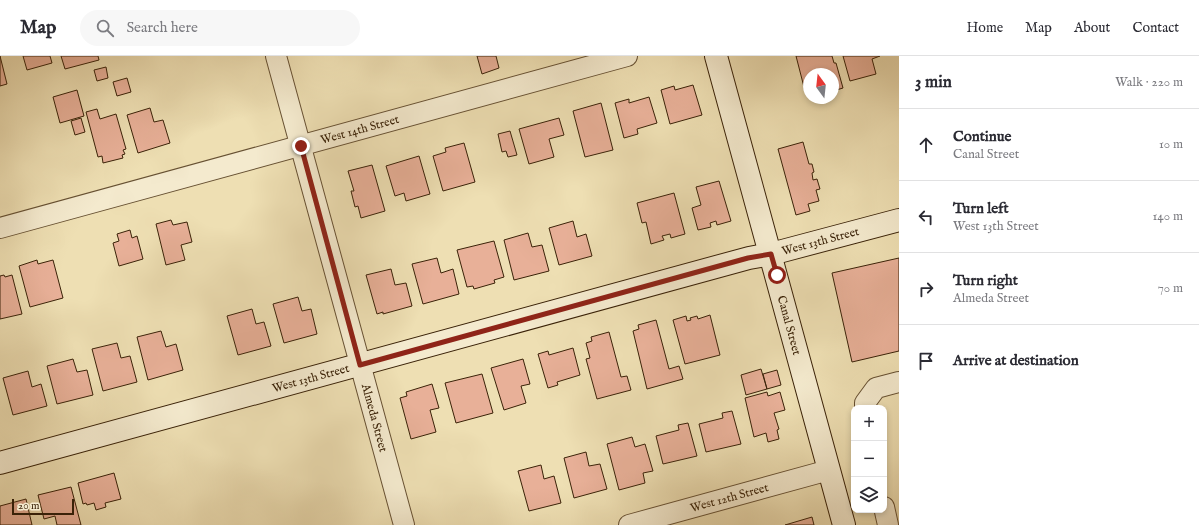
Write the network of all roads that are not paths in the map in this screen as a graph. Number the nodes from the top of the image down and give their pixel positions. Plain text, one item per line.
1 (276, 56) edge
2 (627, 56) edge
3 (716, 56) edge
4 (301, 146) junction
5 (899, 220) edge
6 (0, 228) edge
7 (771, 254) junction
8 (360, 365) junction
9 (899, 382) edge
10 (865, 405) edge
11 (0, 463) edge
12 (829, 470) junction
13 (404, 525) edge
14 (629, 525) edge
15 (844, 525) edge

1 - 4 street, Almeda Street
2 - 4 street, West 14th Street
3 - 7 street, Canal Street
4 - 6 street, West 14th Street
4 - 8 street, Almeda Street
5 - 7 street, West 13th Street
7 - 8 street, West 13th Street
7 - 12 street, Canal Street
8 - 11 street, West 13th Street
8 - 13 street, Almeda Street
9 - 10 street
12 - 14 street, West 12th Street
12 - 15 street, Canal Street

